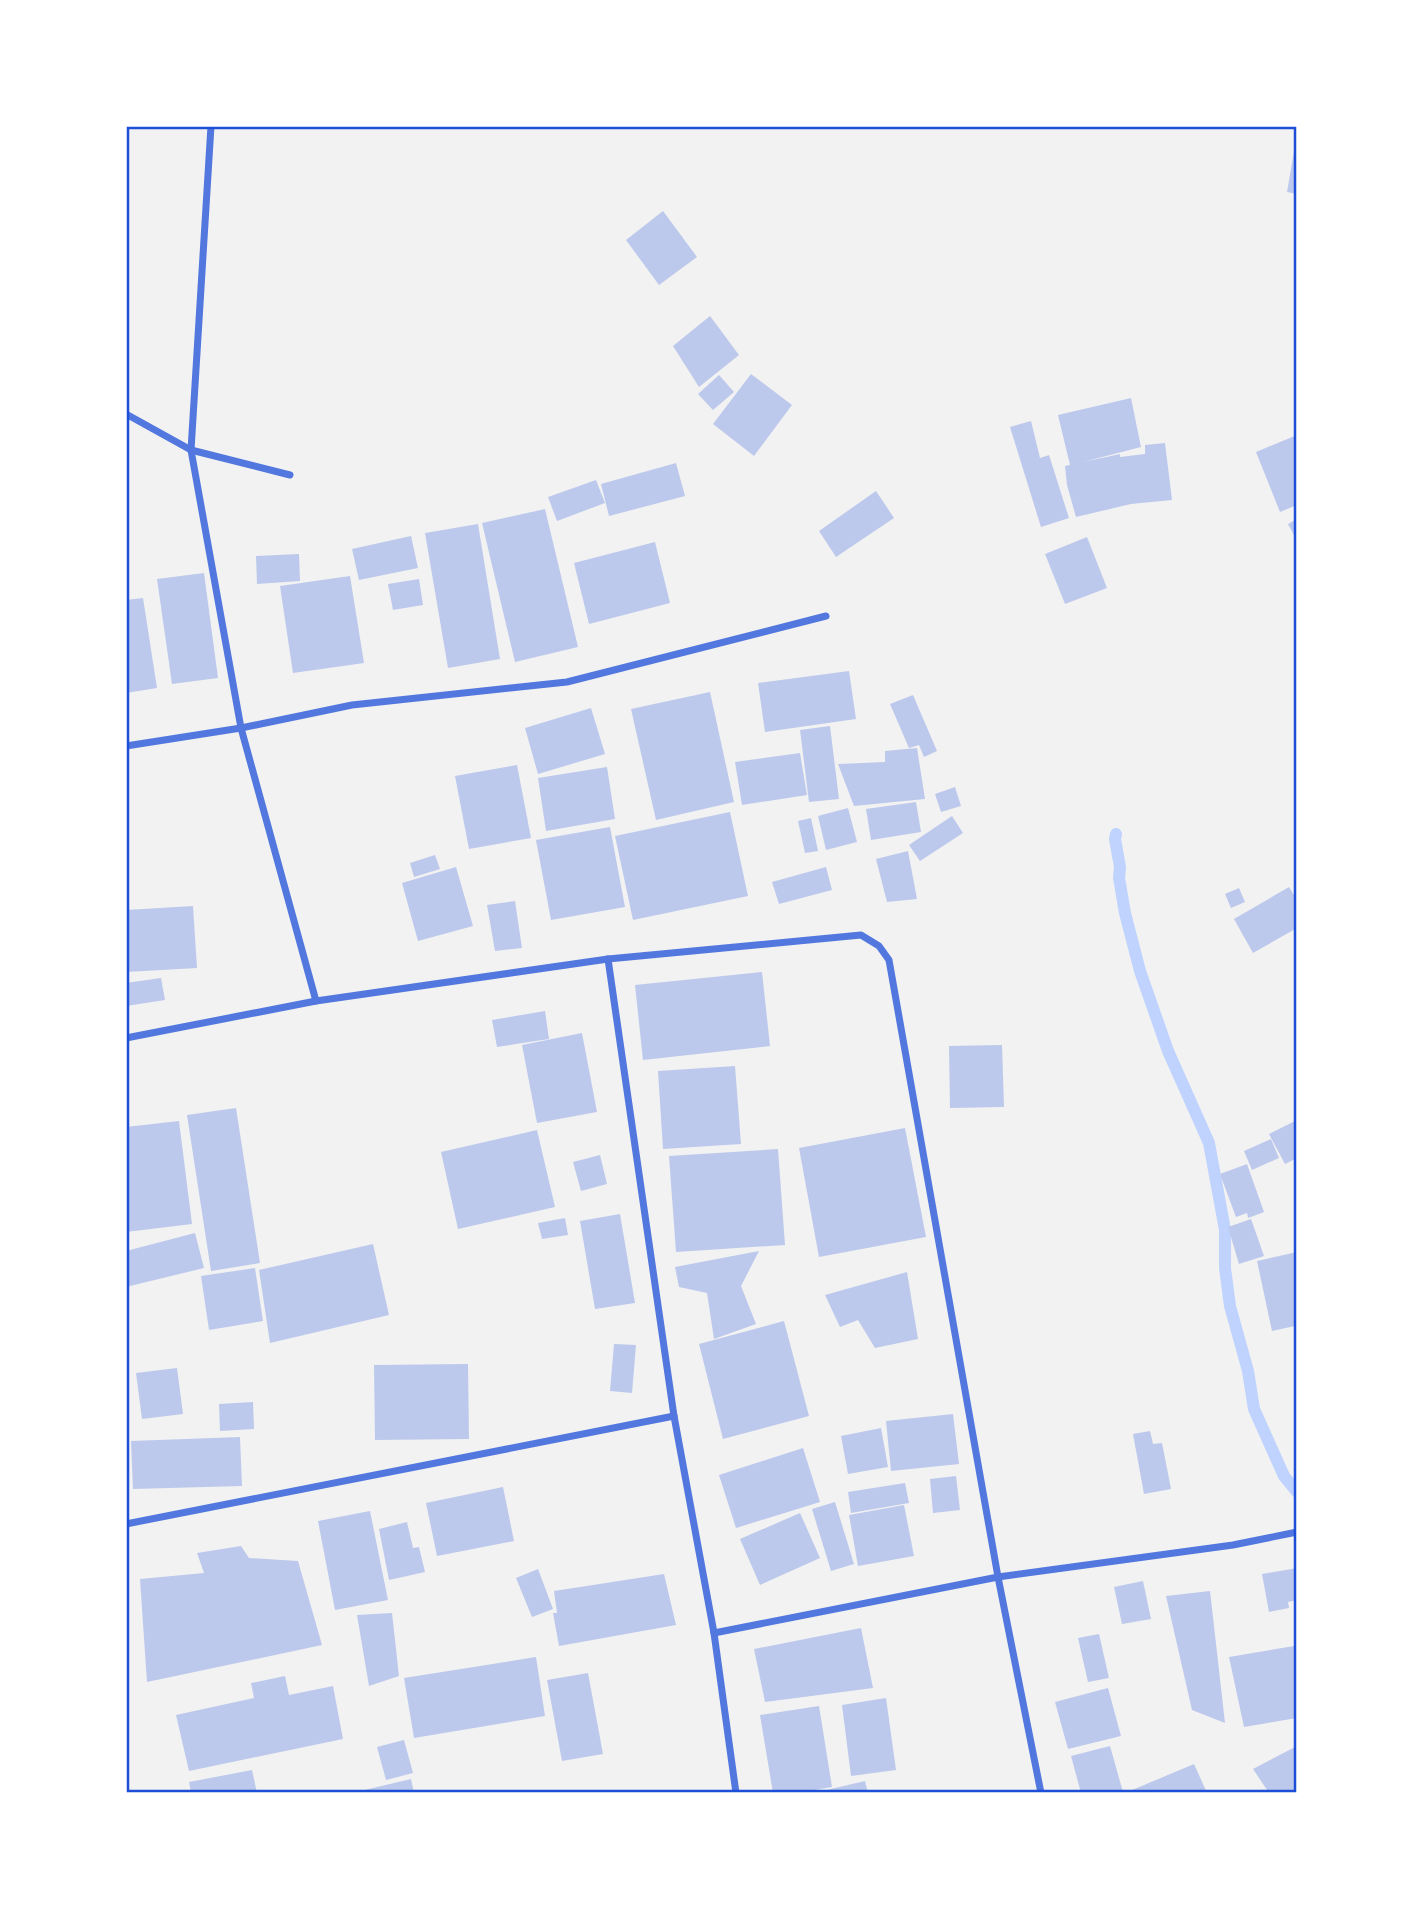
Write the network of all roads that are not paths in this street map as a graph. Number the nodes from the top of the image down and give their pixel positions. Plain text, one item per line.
1 (211, 126) edge
2 (126, 414) edge
3 (191, 450) junction
4 (290, 475) dead end
5 (826, 616) dead end
6 (241, 727) junction
7 (126, 746) edge
8 (608, 958) junction
9 (316, 1001) junction
10 (126, 1038) edge
11 (674, 1416) junction
12 (126, 1524) edge
13 (1297, 1532) edge
14 (998, 1577) junction
15 (714, 1633) junction
16 (736, 1793) edge
17 (1041, 1793) edge

1 - 3 street
2 - 3 street
3 - 4 street
3 - 6 street
5 - 6 street
6 - 7 street
6 - 9 street
8 - 9 street
8 - 11 street
8 - 14 street
9 - 10 street
11 - 12 street
11 - 15 street
13 - 14 street
14 - 15 street
14 - 17 street
15 - 16 street

